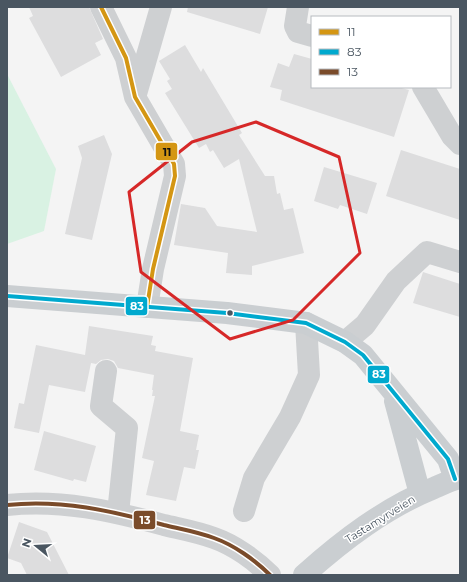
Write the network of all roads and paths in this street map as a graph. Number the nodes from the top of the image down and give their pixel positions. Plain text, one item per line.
1 (101, 7) edge
2 (161, 7) edge
3 (298, 7) edge
4 (311, 36) edge
5 (424, 88) edge
6 (135, 97) junction
7 (460, 144) edge
8 (460, 262) edge
9 (7, 296) edge
10 (146, 307) junction
11 (306, 323) junction
12 (345, 342) junction
13 (106, 371) dead end
14 (393, 394) junction
15 (457, 479) edge
16 (420, 494) junction
17 (7, 505) edge
18 (244, 511) dead end
19 (118, 513) junction
20 (270, 575) edge
21 (304, 575) edge

1 - 6 street
2 - 6 street
3 - 4 street
5 - 7 street
6 - 10 street
8 - 12 street
9 - 10 main road
10 - 11 main road
11 - 12 main road
11 - 18 street
12 - 14 main road
13 - 19 street
14 - 15 main road
14 - 16 main road
15 - 16 main road, Tastamyrveien
16 - 21 main road, Tastamyrveien
17 - 19 street
19 - 20 street

